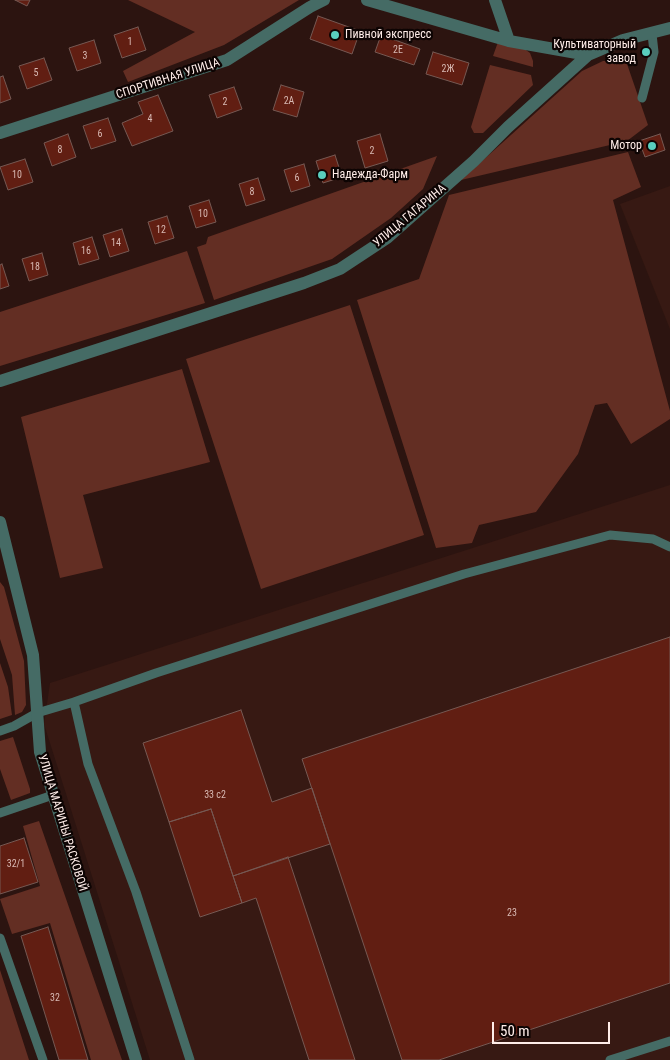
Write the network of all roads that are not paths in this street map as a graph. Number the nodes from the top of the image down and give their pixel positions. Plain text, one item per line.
1 (324, 0) edge
2 (367, 0) edge
3 (495, 0) edge
4 (389, 3) edge
5 (670, 28) edge
6 (652, 34) junction
7 (509, 41) junction
8 (588, 55) junction
9 (642, 98) dead end
10 (0, 133) edge
11 (0, 381) edge
12 (0, 522) edge
13 (670, 547) edge
14 (74, 702) junction
15 (37, 713) junction
16 (0, 731) edge
17 (53, 795) junction
18 (0, 813) edge
19 (0, 938) edge
20 (670, 1041) edge
21 (43, 1060) edge
22 (136, 1060) edge
23 (190, 1060) edge
24 (610, 1060) edge

1 - 10 street, СПОРТИВНАЯ УЛИЦА
2 - 4 street
3 - 7 street
4 - 7 street
5 - 6 street, УЛИЦА ГАГАРИНА
6 - 8 street, УЛИЦА ГАГАРИНА
6 - 9 lane
7 - 8 street
8 - 11 street, УЛИЦА ГАГАРИНА
12 - 15 street, УЛИЦА МАРИНЫ РАСКОВОЙ
13 - 14 lane
14 - 15 lane
14 - 23 lane
15 - 16 lane
15 - 17 street, УЛИЦА МАРИНЫ РАСКОВОЙ
17 - 18 lane
17 - 22 street, УЛИЦА МАРИНЫ РАСКОВОЙ
19 - 21 lane
20 - 24 lane

